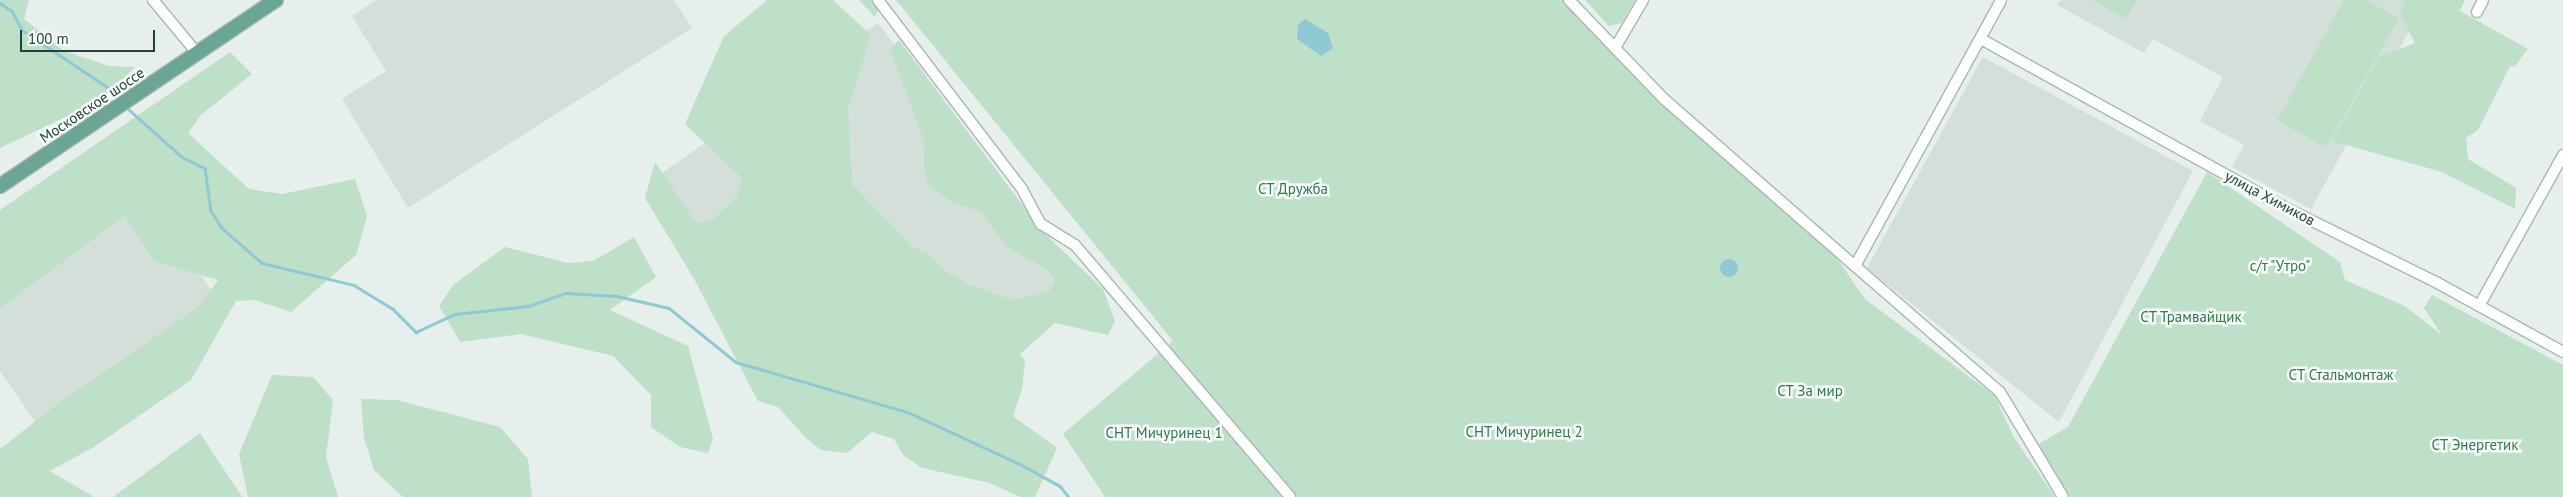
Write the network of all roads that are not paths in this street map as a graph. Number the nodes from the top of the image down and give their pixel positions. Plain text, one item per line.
1 (153, 0) edge
2 (276, 0) edge
3 (878, 0) edge
4 (1569, 0) edge
5 (1643, 0) edge
6 (2001, 0) edge
7 (2483, 0) edge
8 (2477, 12) dead end
9 (1981, 38) junction
10 (1615, 48) junction
11 (197, 53) junction
12 (2563, 155) edge
13 (0, 186) edge
14 (1855, 266) junction
15 (2479, 306) junction
16 (2563, 352) edge
17 (1290, 497) edge
18 (2063, 497) edge

1 - 11 street
2 - 11 main road, Московское шоссе
3 - 17 street
4 - 10 street
5 - 10 street
6 - 9 street
7 - 8 street
9 - 14 street
9 - 15 street, улица Химиков
10 - 14 street
11 - 13 main road, Московское шоссе
12 - 15 street
14 - 18 street
15 - 16 street, улица Химиков

